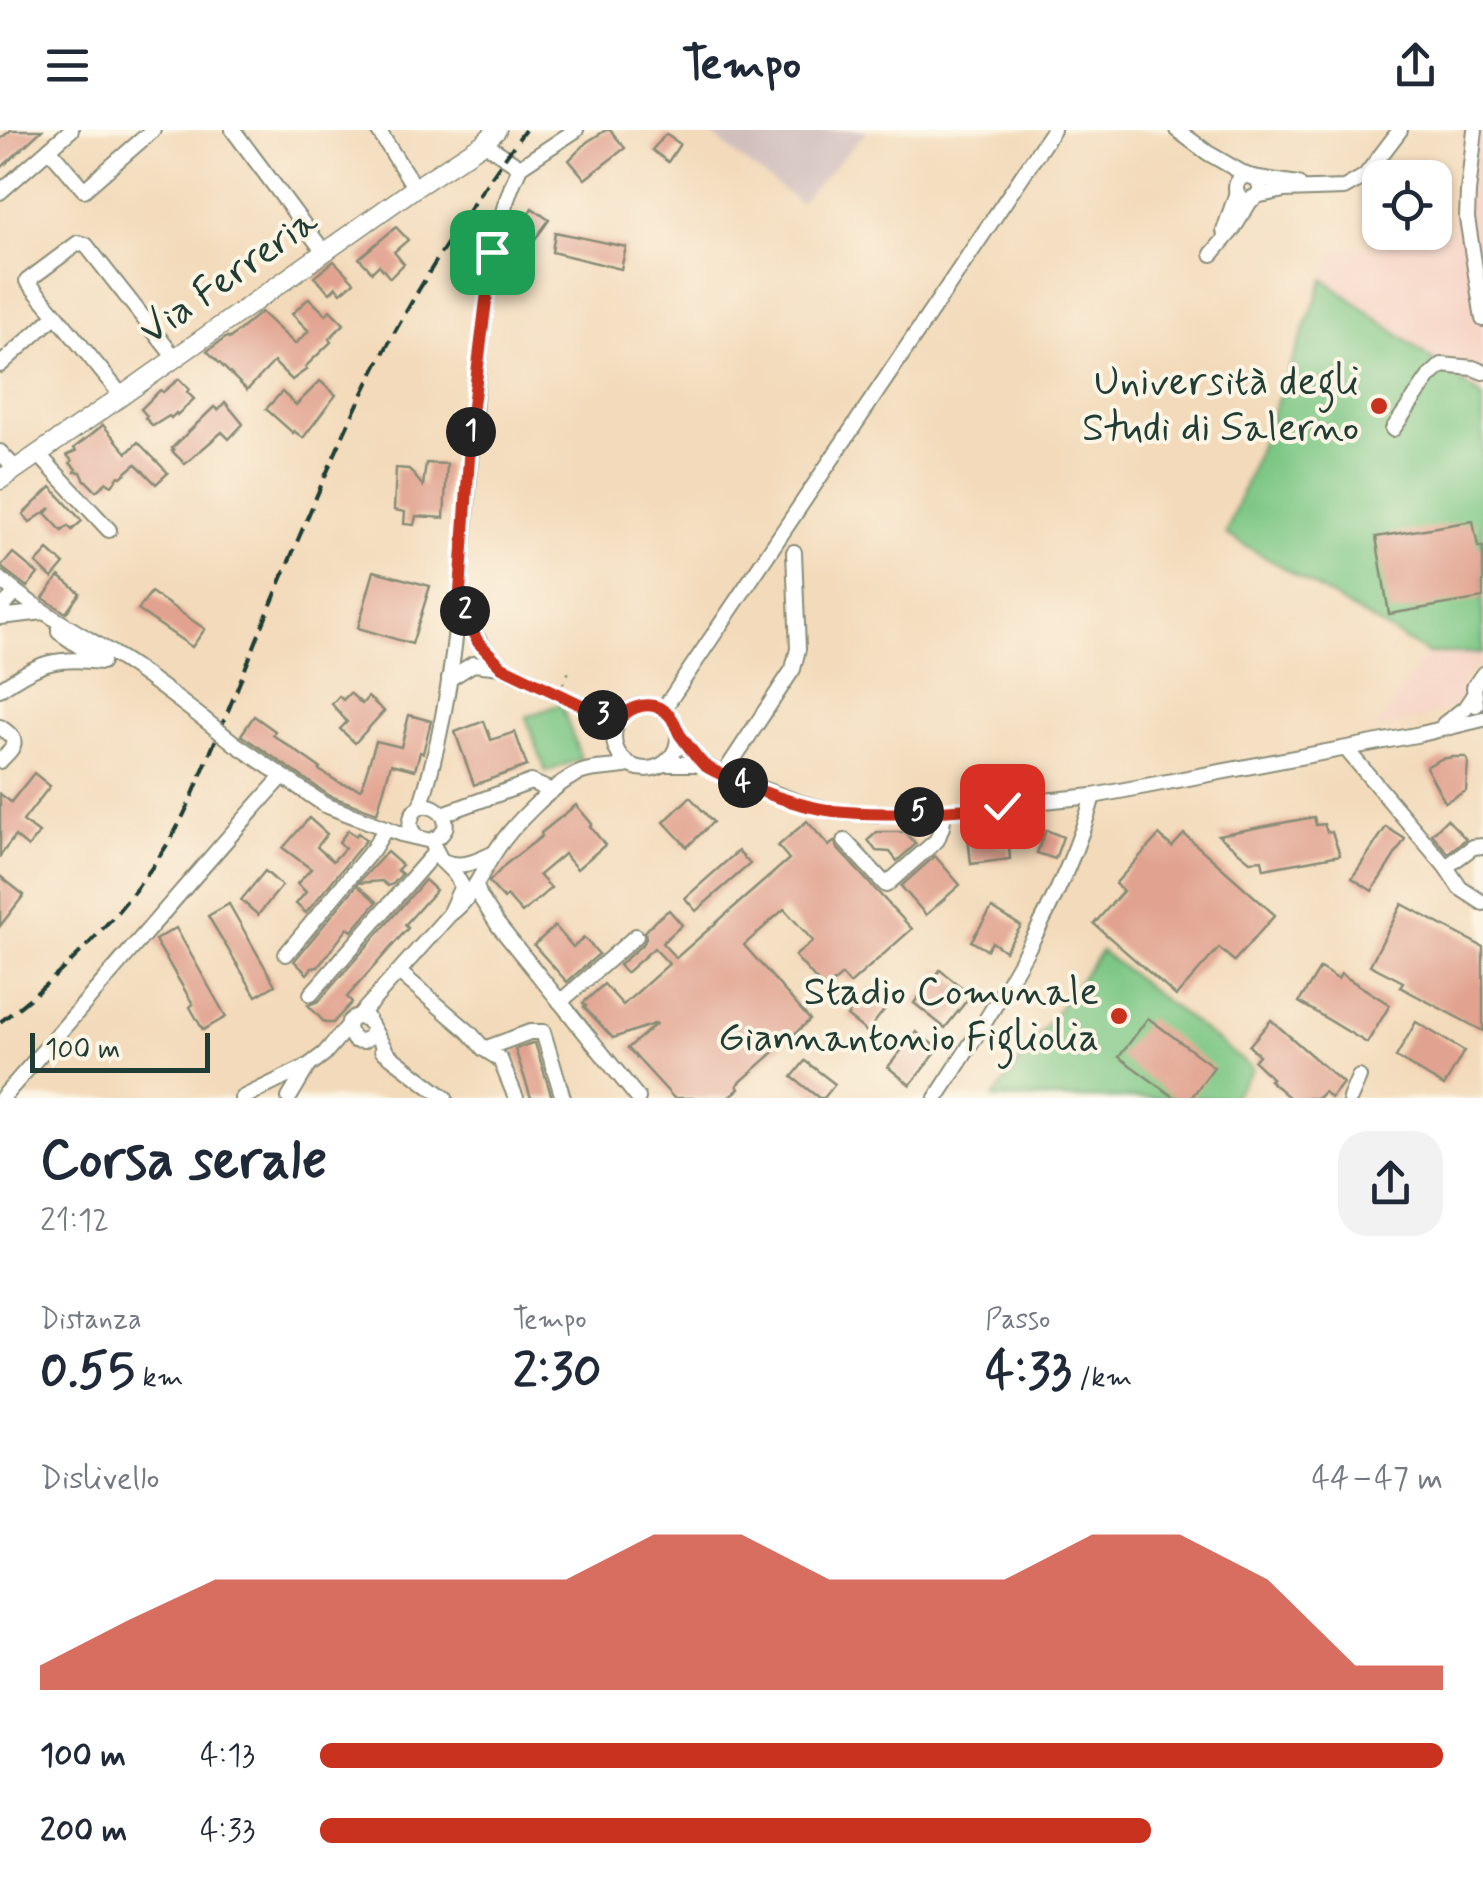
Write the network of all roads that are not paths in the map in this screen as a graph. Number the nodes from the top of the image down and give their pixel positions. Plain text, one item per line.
1 (71, 130) edge
2 (152, 130) edge
3 (233, 130) edge
4 (378, 130) edge
5 (576, 130) edge
6 (1053, 130) edge
7 (1177, 130) edge
8 (1400, 130) edge
9 (1475, 130) edge
10 (491, 137) edge
11 (49, 149) junction
12 (1208, 153) junction
13 (520, 167) junction
14 (1250, 176) junction
15 (415, 188) junction
16 (1313, 188) junction
17 (1236, 190) junction
18 (0, 192) edge
19 (1254, 197) junction
20 (324, 252) junction
21 (56, 316) junction
22 (1483, 319) edge
23 (175, 358) junction
24 (0, 366) edge
25 (1483, 372) edge
26 (122, 396) junction
27 (1392, 429) dead end
28 (0, 452) edge
29 (38, 454) junction
30 (8, 474) edge
31 (109, 530) dead end
32 (794, 552) dead end
33 (0, 581) edge
34 (460, 592) junction
35 (17, 594) junction
36 (44, 612) junction
37 (0, 613) edge
38 (58, 622) junction
39 (70, 639) junction
40 (73, 659) junction
41 (102, 662) junction
42 (126, 662) junction
43 (502, 667) junction
44 (1483, 674) edge
45 (449, 679) junction
46 (0, 689) edge
47 (1473, 696) junction
48 (663, 710) junction
49 (1483, 716) edge
50 (617, 722) junction
51 (0, 728) edge
52 (1435, 731) junction
53 (678, 732) junction
54 (1346, 749) junction
55 (0, 762) edge
56 (664, 764) junction
57 (704, 764) junction
58 (629, 765) junction
59 (722, 775) junction
60 (282, 777) junction
61 (552, 791) junction
62 (1093, 796) junction
63 (944, 811) junction
64 (427, 812) junction
65 (386, 828) junction
66 (844, 842) dead end
67 (1483, 846) edge
68 (431, 848) junction
69 (495, 852) junction
70 (1446, 867) junction
71 (476, 886) junction
72 (1483, 903) edge
73 (449, 915) junction
74 (636, 936) dead end
75 (286, 954) dead end
76 (400, 972) junction
77 (311, 994) dead end
78 (560, 1002) junction
79 (363, 1024) junction
80 (360, 1041) junction
81 (484, 1050) junction
82 (387, 1053) junction
83 (324, 1054) junction
84 (308, 1066) junction
85 (1360, 1077) dead end
86 (2, 1098) edge
87 (242, 1098) edge
88 (289, 1098) edge
89 (445, 1098) edge
90 (516, 1098) edge
91 (563, 1098) edge
92 (638, 1098) edge
93 (936, 1098) edge
94 (1350, 1098) edge

1 - 11 street
2 - 11 street
3 - 20 street
4 - 15 street
5 - 13 street
6 - 48 street
7 - 12 street
8 - 16 street
9 - 22 street
10 - 13 street
10 - 15 main road, Via Ferreria
11 - 18 street
12 - 14 street
12 - 17 street
13 - 34 street
14 - 16 street
14 - 17 street
14 - 19 street
15 - 20 main road, Via Ferreria
16 - 19 street
17 - 19 street
17 - 19 street
20 - 23 main road, Via Ferreria
21 - 23 street
21 - 24 street
21 - 26 street
23 - 26 main road, Via Ferreria
25 - 27 street
26 - 29 main road, Via Ferreria
28 - 30 street
29 - 30 main road, Via Ferreria
29 - 31 street
32 - 59 street
33 - 35 street
34 - 43 street
34 - 45 street
35 - 36 street
35 - 37 street
36 - 37 street
36 - 38 street
38 - 39 street
38 - 42 street
39 - 40 street
39 - 41 street
40 - 41 street
40 - 46 street
41 - 42 street
42 - 60 street, bridge
43 - 45 street
43 - 50 street
44 - 47 street
45 - 64 street
47 - 49 street
47 - 52 street
48 - 50 street
48 - 53 street
49 - 52 street
50 - 58 street
51 - 55 street
52 - 54 street
53 - 56 street
53 - 57 street
54 - 62 street
54 - 70 street
56 - 57 street
56 - 58 street
57 - 59 street
58 - 61 street
59 - 63 street
60 - 65 street
60 - 86 street
61 - 64 street
61 - 69 street
62 - 63 street
62 - 93 street
63 - 66 street
64 - 65 street
64 - 68 street
64 - 68 street
65 - 68 street
65 - 75 street
67 - 70 street
68 - 69 street
68 - 73 street
68 - 77 street
69 - 71 street
70 - 72 street
71 - 73 street
71 - 78 street
73 - 76 street
74 - 78 street
76 - 79 street
76 - 81 street
78 - 92 street
79 - 80 street
79 - 82 street
79 - 83 street
80 - 82 street
80 - 83 street
81 - 90 street
81 - 91 street
82 - 89 street
83 - 84 street
84 - 87 street
84 - 88 street
85 - 94 street

